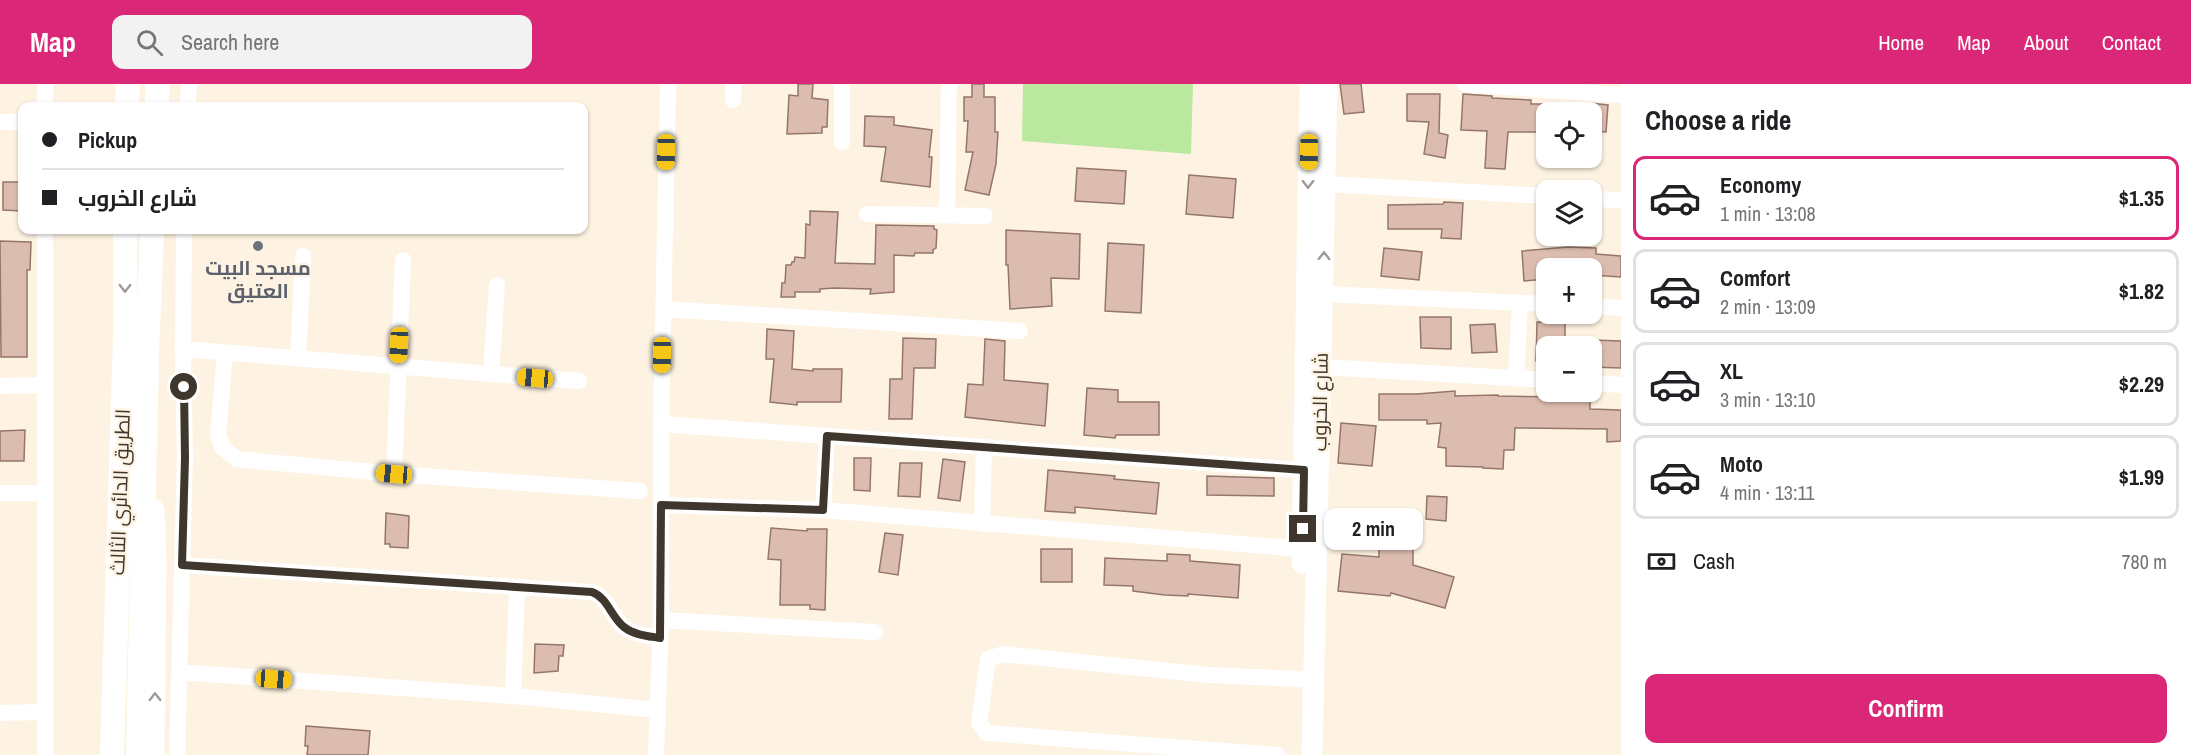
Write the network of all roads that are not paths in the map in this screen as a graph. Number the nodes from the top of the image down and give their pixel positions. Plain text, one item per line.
1 (45, 84) edge
2 (128, 84) edge
3 (158, 84) edge
4 (189, 84) edge
5 (668, 84) edge
6 (842, 84) edge
7 (949, 84) edge
8 (1310, 84) edge
9 (1327, 84) edge
10 (1465, 84) edge
11 (1621, 95) edge
12 (45, 102) edge
13 (128, 102) edge
14 (157, 102) edge
15 (188, 102) edge
16 (0, 122) edge
17 (18, 122) edge
18 (842, 142) dead end
19 (1325, 184) junction
20 (1536, 195) edge
21 (1602, 199) edge
22 (1621, 200) edge
23 (867, 214) dead end
24 (946, 215) junction
25 (985, 216) dead end
26 (45, 234) edge
27 (125, 234) edge
28 (152, 234) edge
29 (184, 234) edge
30 (303, 256) dead end
31 (403, 260) dead end
32 (497, 285) dead end
33 (1323, 294) junction
34 (1520, 303) junction
35 (1536, 304) edge
36 (1602, 307) edge
37 (1621, 308) edge
38 (663, 309) junction
39 (1020, 331) dead end
40 (183, 349) junction
41 (225, 353) junction
42 (147, 356) junction
43 (298, 359) junction
44 (398, 367) junction
45 (1321, 367) junction
46 (491, 374) junction
47 (1516, 379) junction
48 (1536, 380) edge
49 (579, 381) dead end
50 (1602, 384) edge
51 (45, 385) junction
52 (1621, 385) edge
53 (0, 386) edge
54 (661, 424) junction
55 (827, 436) junction
56 (984, 447) junction
57 (120, 466) junction
58 (1304, 470) junction
59 (394, 474) junction
60 (640, 491) dead end
61 (0, 493) edge
62 (45, 493) junction
63 (661, 505) junction
64 (823, 510) junction
65 (982, 524) junction
66 (1302, 549) junction
67 (182, 565) junction
68 (517, 588) junction
69 (661, 620) junction
70 (875, 632) dead end
71 (660, 638) junction
72 (178, 672) junction
73 (1300, 679) junction
74 (513, 696) junction
75 (657, 710) junction
76 (0, 712) edge
77 (45, 712) junction
78 (45, 755) edge
79 (101, 755) edge
80 (112, 755) edge
81 (138, 755) edge
82 (154, 755) edge
83 (177, 755) edge
84 (656, 755) edge
85 (1277, 755) edge
86 (1299, 755) edge
87 (1312, 755) edge

1 - 12 street
2 - 13 highway
3 - 14 highway
4 - 15 street
5 - 38 street
6 - 18 street
7 - 24 street
8 -> 58 main road, شارع الخروب
9 - 19 main road, شارع الخروب
10 - 11 street
16 - 17 street
19 - 20 street
33 -> 19 main road, شارع الخروب
21 - 22 street
23 - 24 street
24 - 25 street
26 - 51 street
27 -> 57 highway, الطريق الدائري الثالث
28 - 42 highway
29 - 40 street
30 - 43 street
31 - 44 street
32 - 46 street
33 - 34 street
33 - 45 main road, شارع الخروب
34 - 35 street
34 - 47 street
36 - 37 street
38 - 39 street
38 - 54 street
40 - 41 street
40 - 67 street
41 - 43 street
41 - 59 street
42 - 81 highway
82 -> 42 main road
43 - 44 street
44 - 46 street
44 - 59 street
45 - 47 street
45 - 87 main road, شارع الخروب
46 - 49 street
47 - 48 street
50 - 52 street
51 - 53 street
51 - 62 street
54 - 55 street
54 - 63 street
55 - 56 street
55 - 64 street
56 - 58 street
56 - 65 street
57 - 79 main road
57 - 80 highway, الطريق الدائري الثالث
58 - 66 main road, شارع الخروب
59 - 60 street
61 - 62 street
62 - 77 street
63 - 64 street
63 - 69 street
64 - 65 street
65 - 66 street
66 - 73 main road, شارع الخروب
67 - 68 street
67 - 72 street
68 - 71 street
68 - 74 street
69 - 70 street
69 - 71 street
71 - 75 street
72 - 74 street
72 - 83 street
73 - 85 street
73 - 86 main road, شارع الخروب
74 - 75 street
75 - 84 street
76 - 77 street
77 - 78 street

